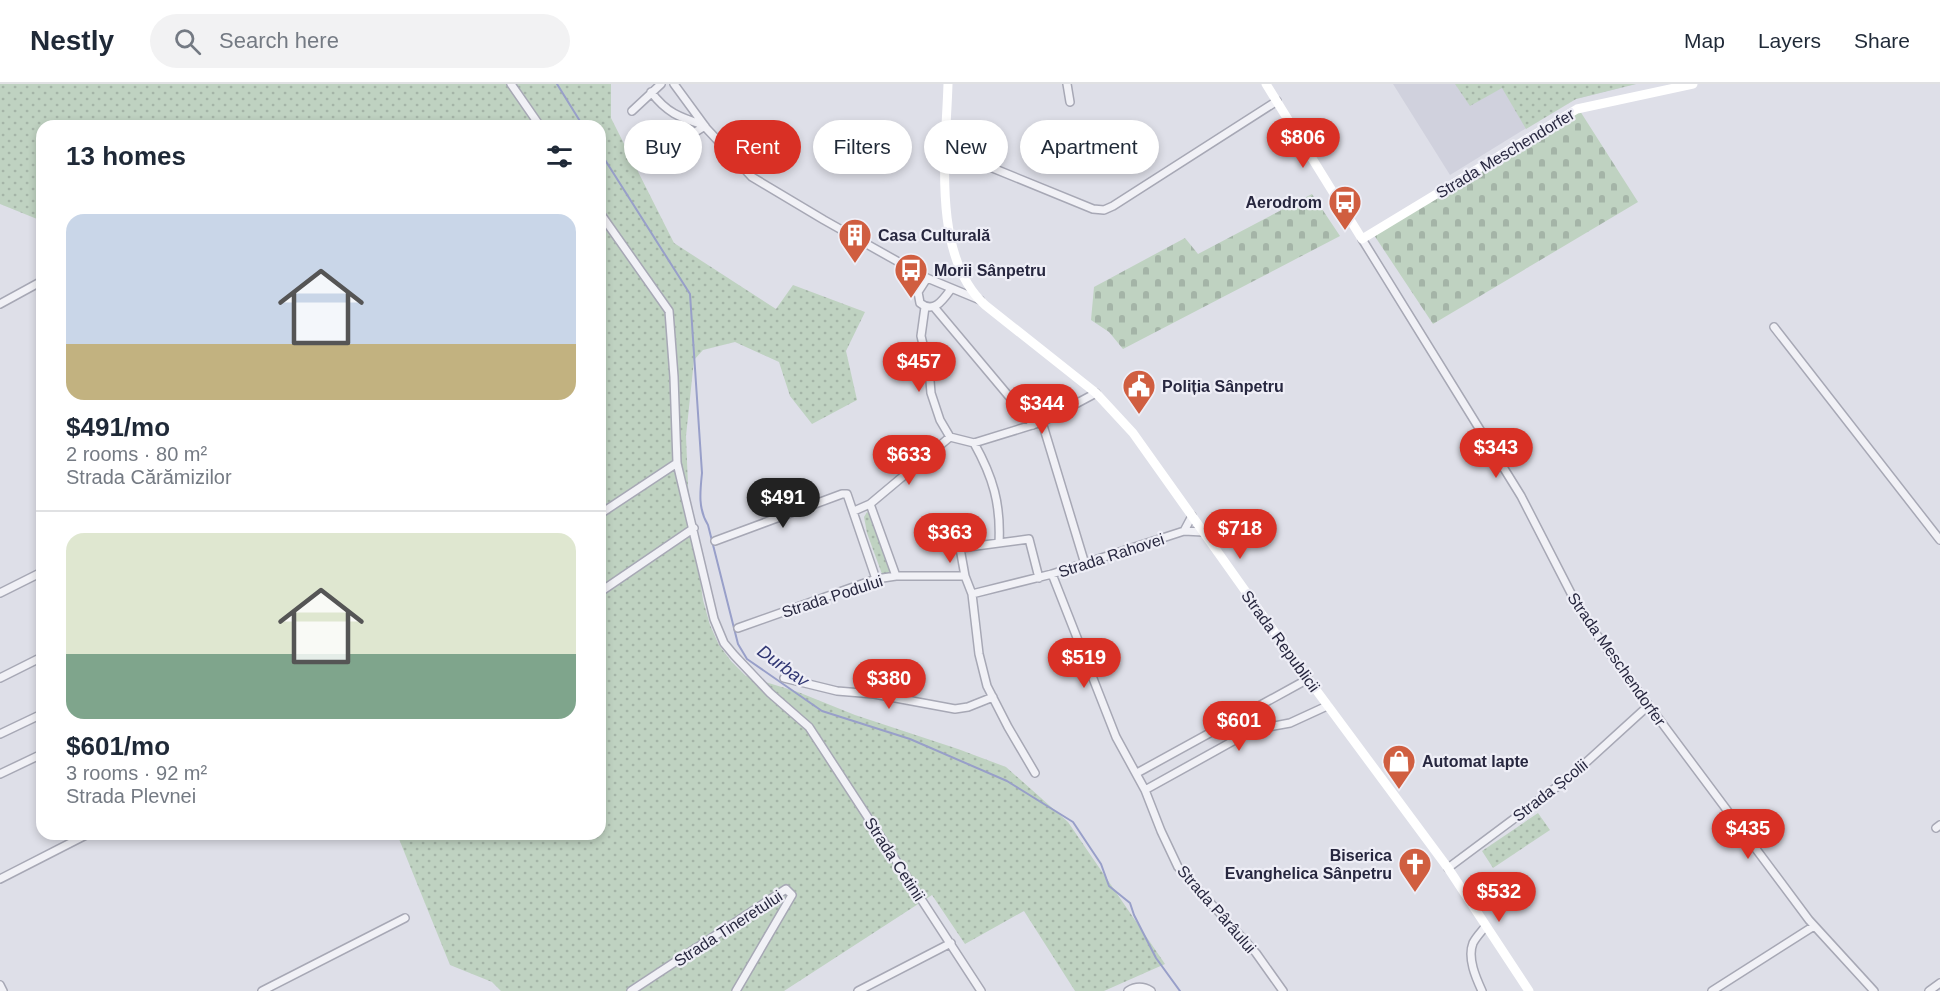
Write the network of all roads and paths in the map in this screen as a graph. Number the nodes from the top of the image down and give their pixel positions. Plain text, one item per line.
1 (511, 84) edge
2 (661, 84) edge
3 (674, 84) edge
4 (948, 84) edge
5 (1067, 84) edge
6 (1266, 84) edge
7 (1693, 84) edge
8 (651, 92) junction
9 (1277, 101) junction
10 (1071, 102) dead end
11 (632, 111) dead end
12 (536, 120) edge
13 (947, 120) edge
14 (705, 126) junction
15 (702, 128) edge
16 (946, 174) edge
17 (1006, 174) edge
18 (606, 222) edge
19 (1362, 239) junction
20 (927, 278) junction
21 (36, 284) edge
22 (970, 287) junction
23 (954, 290) junction
24 (980, 300) junction
25 (0, 304) edge
26 (925, 307) junction
27 (934, 307) junction
28 (1774, 327) dead end
29 (1096, 393) junction
30 (1042, 422) junction
31 (1033, 425) junction
32 (950, 437) junction
33 (974, 443) junction
34 (677, 463) junction
35 (870, 504) junction
36 (606, 510) edge
37 (854, 510) junction
38 (1192, 516) junction
39 (956, 526) dead end
40 (694, 528) junction
41 (1184, 531) junction
42 (1203, 532) junction
43 (1940, 540) edge
44 (716, 541) dead end
45 (999, 543) junction
46 (961, 548) junction
47 (1085, 564) junction
48 (1052, 574) junction
49 (36, 575) edge
50 (896, 576) junction
51 (964, 576) junction
52 (1039, 578) junction
53 (876, 579) junction
54 (606, 588) edge
55 (0, 593) edge
56 (972, 594) junction
57 (738, 628) dead end
58 (36, 660) edge
59 (0, 678) edge
60 (784, 678) dead end
61 (1308, 679) junction
62 (993, 697) junction
63 (1328, 705) junction
64 (1648, 706) junction
65 (36, 717) edge
66 (0, 734) edge
67 (36, 757) edge
68 (1035, 773) dead end
69 (1137, 773) junction
70 (0, 774) edge
71 (1146, 790) junction
72 (76, 840) edge
73 (1448, 868) junction
74 (0, 879) edge
75 (405, 918) dead end
76 (1814, 926) junction
77 (1485, 927) junction
78 (951, 943) junction
79 (1940, 983) edge
80 (0, 985) edge
81 (3, 991) edge
82 (262, 991) edge
83 (631, 991) edge
84 (736, 991) edge
85 (858, 991) edge
86 (981, 991) edge
87 (1128, 991) edge
88 (1151, 991) edge
89 (1283, 991) edge
90 (1482, 991) edge
91 (1529, 991) edge
92 (1712, 991) edge
93 (1874, 991) edge
94 (1929, 991) edge

1 - 12 street
2 - 8 street
3 - 14 street
4 - 13 main road, Strada Republicii
5 - 10 street
6 - 9 main road, Strada Meschendorfer
7 - 19 main road, Strada Meschendorfer
8 - 11 street
8 - 14 street
9 - 17 street
9 - 19 main road, Strada Meschendorfer
14 - 15 street
14 - 20 street
16 - 22 main road, Strada Republicii
18 - 34 street, Strada Cetinii
19 - 64 street, Strada Meschendorfer
20 - 23 street
20 - 26 street
21 - 25 street
22 - 23 street
22 - 24 main road, Strada Republicii
23 - 24 street
23 - 27 street
24 - 29 main road, Strada Republicii
26 - 27 street
26 - 32 street
27 - 31 street
28 - 43 street
29 - 30 street
29 - 38 main road, Strada Republicii
30 - 31 street
30 - 47 street
31 - 33 street
32 - 33 street
32 - 35 street
33 - 45 street
34 - 36 street
34 - 40 street, Strada Cetinii
35 - 37 street
35 - 50 street
37 - 44 street
37 - 53 street
38 - 41 street
38 - 42 main road, Strada Republicii
39 - 46 street
40 - 54 street
40 - 78 street, Strada Cetinii
41 - 42 street
41 - 47 street, Strada Rahovei
42 - 61 main road, Strada Republicii
45 - 46 street, Strada Rahovei
45 - 52 street, Strada Rahovei
46 - 51 street
47 - 48 street, Strada Rahovei
48 - 52 street, Strada Rahovei
48 - 69 street, Strada Pârâului
49 - 55 street
50 - 51 street, Strada Podului
50 - 53 street, Strada Podului
51 - 56 street
52 - 56 street, Strada Rahovei
53 - 57 street, Strada Podului
56 - 62 street
58 - 59 street
60 - 62 street
61 - 63 main road, Strada Republicii
61 - 69 street
62 - 68 street
63 - 71 street
63 - 73 main road, Strada Republicii
64 - 73 street, Strada Școlii
64 - 76 street, Strada Meschendorfer
65 - 66 street
67 - 70 street
69 - 71 street, Strada Pârâului
71 - 89 street, Strada Pârâului
72 - 74 street
73 - 77 main road, Strada Republicii
75 - 82 street
76 - 92 street
76 - 93 street, Strada Meschendorfer
77 - 90 street
77 - 91 main road, Strada Republicii
78 - 85 street
78 - 86 street, Strada Cetinii
79 - 94 street
80 - 81 street
83 - 84 street, Strada Tineretului
87 - 88 street

